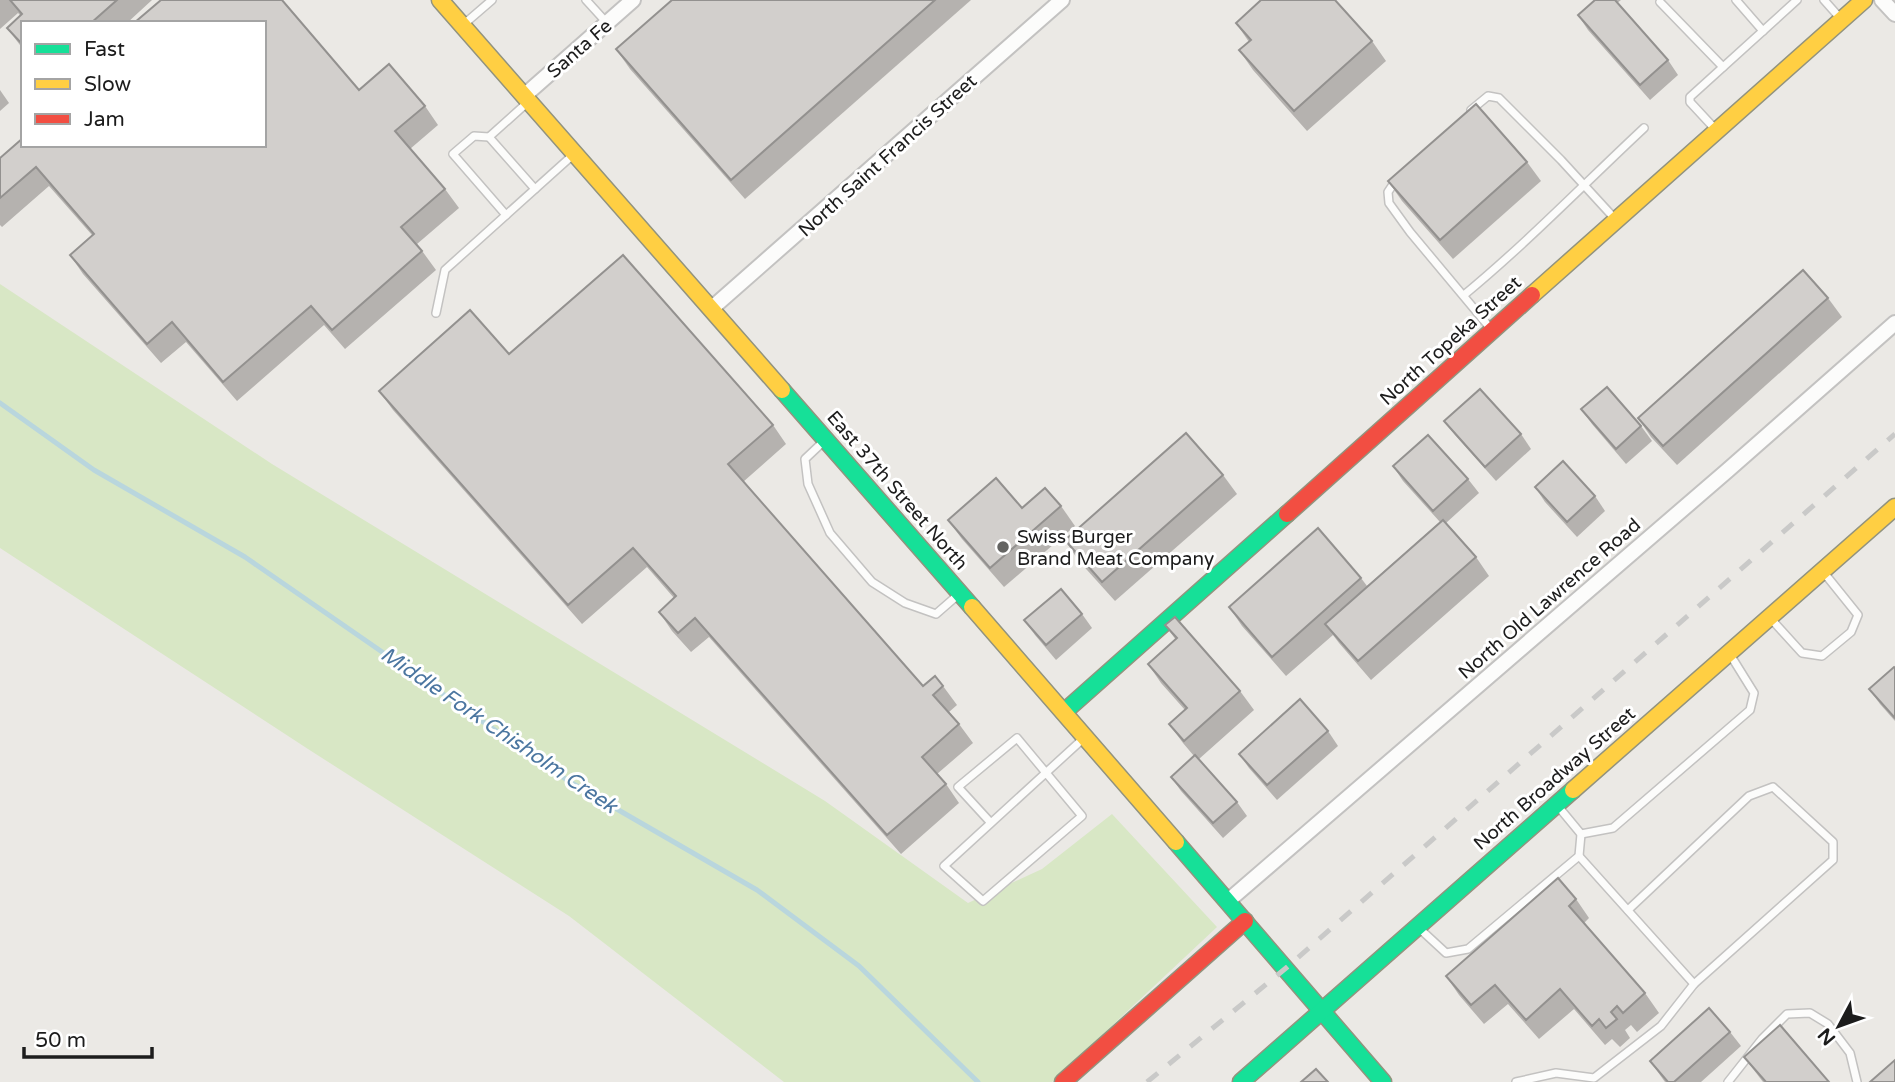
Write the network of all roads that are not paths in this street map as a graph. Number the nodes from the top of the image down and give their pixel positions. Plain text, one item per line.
1 (440, 0) edge
2 (492, 0) edge
3 (586, 0) edge
4 (633, 0) edge
5 (1062, 0) edge
6 (1735, 0) edge
7 (1797, 0) edge
8 (1824, 0) edge
9 (1864, 0) edge
10 (1882, 0) edge
11 (1660, 2) dead end
12 (1895, 14) edge
13 (1842, 19) junction
14 (607, 23) junction
15 (462, 26) junction
16 (1763, 31) junction
17 (1723, 67) junction
18 (526, 99) junction
19 (1469, 113) edge
20 (1644, 128) dead end
21 (1716, 131) junction
22 (489, 136) junction
23 (575, 154) junction
24 (1403, 171) edge
25 (1583, 184) junction
26 (535, 190) junction
27 (506, 215) junction
28 (1616, 220) junction
29 (1464, 295) junction
30 (711, 309) junction
31 (436, 313) dead end
32 (1895, 323) edge
33 (1492, 330) junction
34 (826, 440) junction
35 (1895, 507) edge
36 (1823, 570) junction
37 (960, 593) junction
38 (1769, 617) junction
39 (1729, 652) junction
40 (1064, 712) junction
41 (1085, 737) junction
42 (1046, 773) junction
43 (1556, 804) junction
44 (991, 822) junction
45 (1581, 834) junction
46 (1579, 856) junction
47 (1228, 901) junction
48 (1628, 910) junction
49 (1245, 921) junction
50 (1417, 926) junction
51 (1695, 984) junction
52 (1322, 1010) junction
53 (1063, 1082) edge
54 (1241, 1082) edge
55 (1383, 1082) edge
56 (1516, 1082) edge
57 (1728, 1082) edge
58 (1857, 1082) edge

1 - 15 main road, East 37th Street North
2 - 15 lane
3 - 14 lane
4 - 14 street, Santa Fe
5 - 30 street, North Saint Francis Street
6 - 16 lane
7 - 16 lane
8 - 13 lane
9 - 13 main road, North Topeka Street
10 - 12 street
11 - 17 lane
13 - 21 main road, North Topeka Street
14 - 18 street, Santa Fe
15 - 18 main road, East 37th Street North
16 - 17 lane
17 - 21 lane
18 - 22 lane
18 - 23 main road, East 37th Street North
19 - 25 lane
20 - 25 lane
21 - 28 main road, North Topeka Street
22 - 26 lane
22 - 27 lane
23 - 26 lane
23 - 30 main road, East 37th Street North
24 - 29 lane
25 - 28 lane
25 - 29 lane
26 - 27 lane
27 - 31 lane
28 - 33 main road, North Topeka Street
29 - 33 lane
30 - 34 main road, East 37th Street North
32 - 47 street, North Old Lawrence Road
33 - 40 main road, North Topeka Street
34 - 37 main road, East 37th Street North
34 - 37 lane
35 - 36 main road, North Broadway Street
36 - 38 main road, North Broadway Street
36 - 38 lane
37 - 40 main road, East 37th Street North
38 - 39 main road, North Broadway Street
39 - 43 main road, North Broadway Street
39 - 45 lane
40 - 41 main road, East 37th Street North
41 - 42 lane
41 - 47 main road, East 37th Street North
42 - 44 lane
42 - 44 lane
42 - 44 lane
43 - 45 lane
43 - 50 main road, North Broadway Street
45 - 46 lane
46 - 48 lane
46 - 50 lane
47 - 49 main road, East 37th Street North
48 - 51 lane
48 - 51 lane
49 - 52 main road, East 37th Street North
49 - 53 main road
50 - 52 main road, North Broadway Street
51 - 56 lane
52 - 54 main road, North Broadway Street
52 - 55 main road, East 37th Street North
57 - 58 lane

